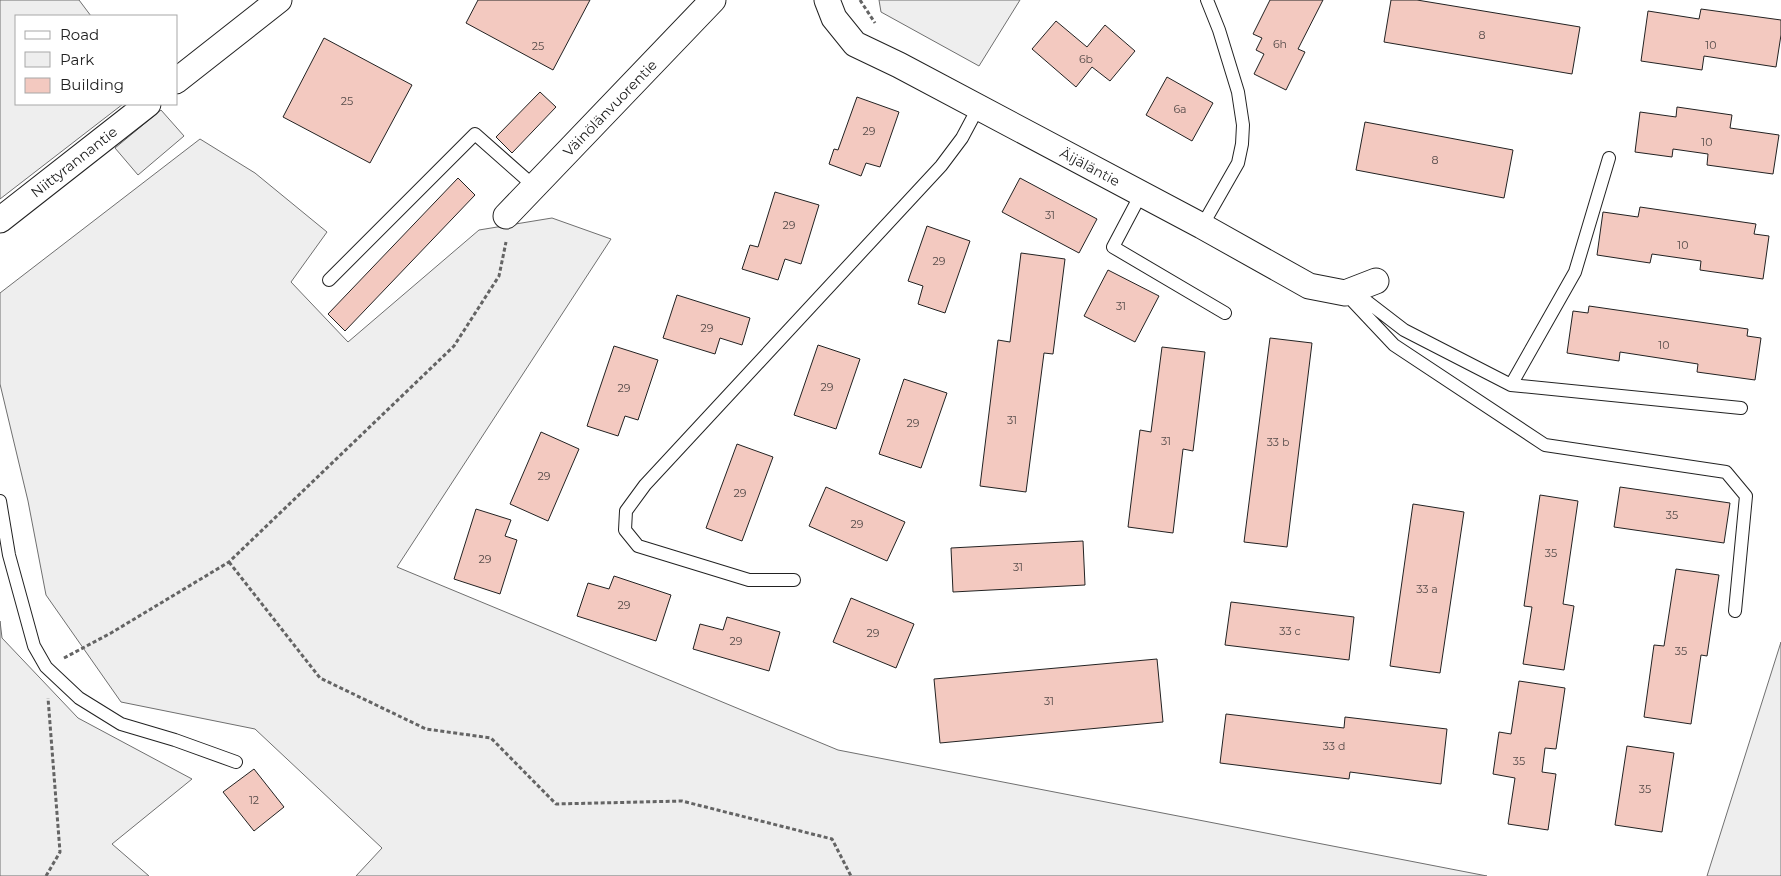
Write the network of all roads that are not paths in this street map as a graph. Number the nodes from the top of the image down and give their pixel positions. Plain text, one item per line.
1 (279, 0) edge
2 (713, 0) edge
3 (827, 0) edge
4 (1207, 0) edge
5 (178, 79) edge
6 (147, 105) edge
7 (978, 108) junction
8 (1609, 158) dead end
9 (534, 187) junction
10 (1141, 194) junction
11 (506, 216) road end
12 (0, 220) edge
13 (1202, 226) junction
14 (328, 280) dead end
15 (1376, 281) dead end
16 (1348, 292) junction
17 (1225, 313) dead end
18 (1511, 385) junction
19 (1741, 408) dead end
20 (0, 501) edge
21 (794, 580) dead end
22 (1736, 611) dead end
23 (236, 762) dead end

1 - 5 street
2 - 9 street, Väinölänvuorentie
3 - 7 street, Äijäläntie
4 - 13 lane
6 - 12 street, Niittyrannantie
7 - 10 street, Äijäläntie
7 - 21 lane
8 - 18 lane
9 - 11 street, Väinölänvuorentie
9 - 14 lane
10 - 13 street, Äijäläntie
10 - 17 lane
13 - 16 street, Äijäläntie
15 - 16 street
16 - 18 lane
16 - 22 lane
18 - 19 lane
20 - 23 lane

